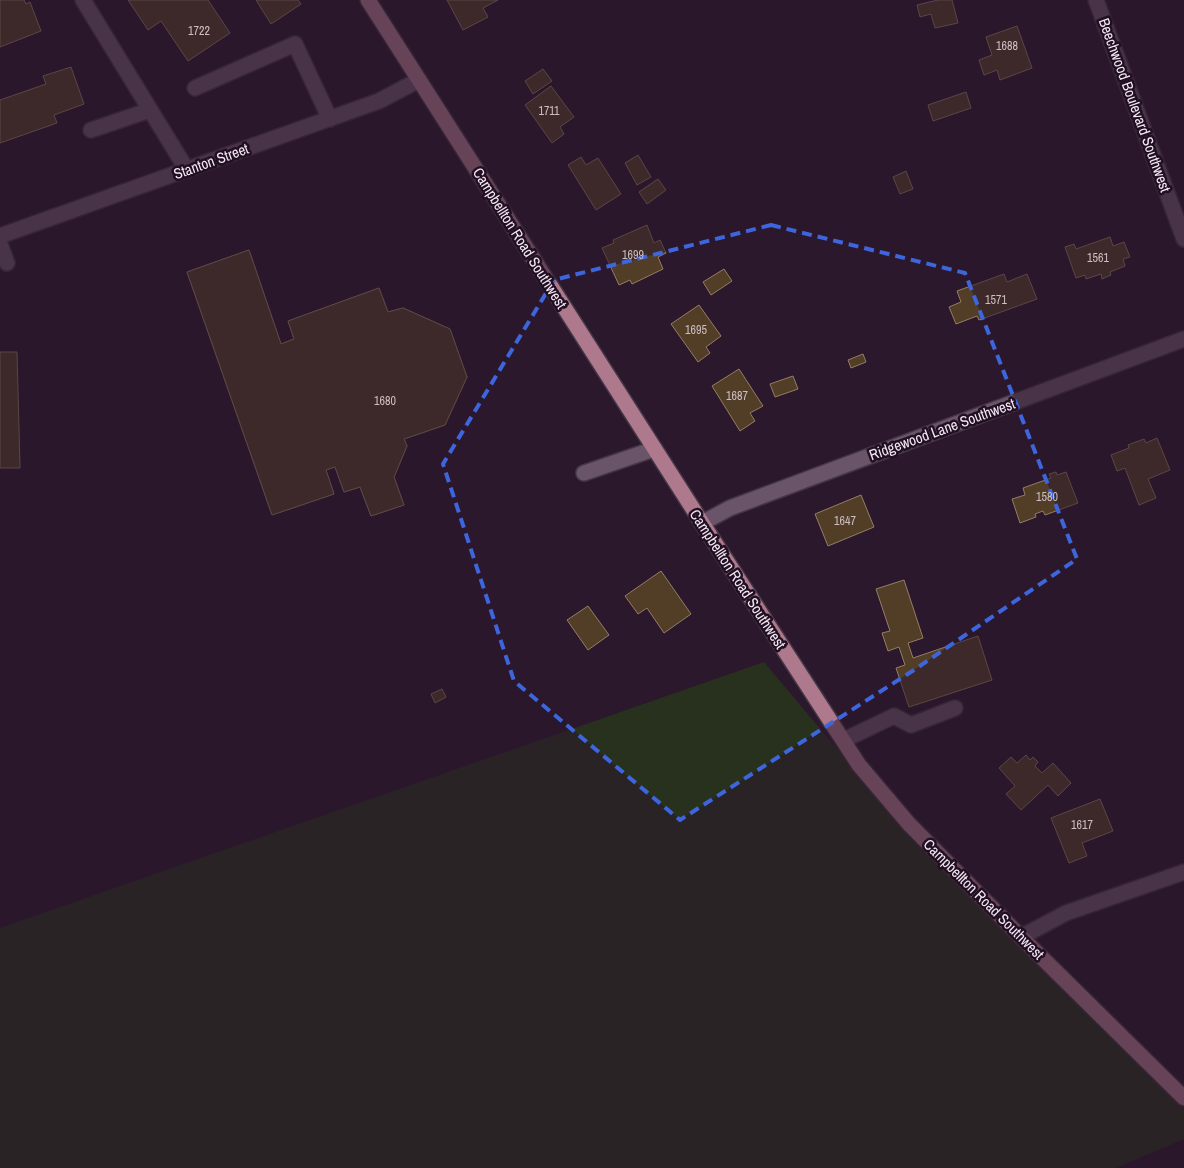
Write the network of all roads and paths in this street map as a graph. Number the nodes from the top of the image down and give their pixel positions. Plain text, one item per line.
1 (83, 0) edge
2 (368, 0) edge
3 (1096, 0) edge
4 (419, 80) junction
5 (195, 88) dead end
6 (150, 110) junction
7 (330, 119) junction
8 (91, 130) dead end
9 (187, 170) junction
10 (0, 236) edge
11 (1184, 239) edge
12 (0, 244) edge
13 (7, 263) dead end
14 (1184, 339) edge
15 (654, 449) junction
16 (584, 473) dead end
17 (702, 524) junction
18 (955, 708) dead end
19 (844, 740) junction
20 (1184, 872) edge
21 (1021, 938) junction
22 (1184, 1098) edge

1 - 6 street
2 - 4 main road, Campbellton Road Southwest
3 - 11 street, Beechwood Boulevard Southwest
4 - 7 street, Stanton Street
4 - 15 main road, Campbellton Road Southwest
5 - 7 street
6 - 8 street
6 - 9 street
7 - 9 street, Stanton Street
9 - 10 street, Stanton Street
12 - 13 street
14 - 17 street, Ridgewood Lane Southwest
15 - 16 street
15 - 17 main road, Campbellton Road Southwest
17 - 19 main road, Campbellton Road Southwest
18 - 19 street
19 - 21 main road, Campbellton Road Southwest
20 - 21 street
21 - 22 main road, Campbellton Road Southwest

